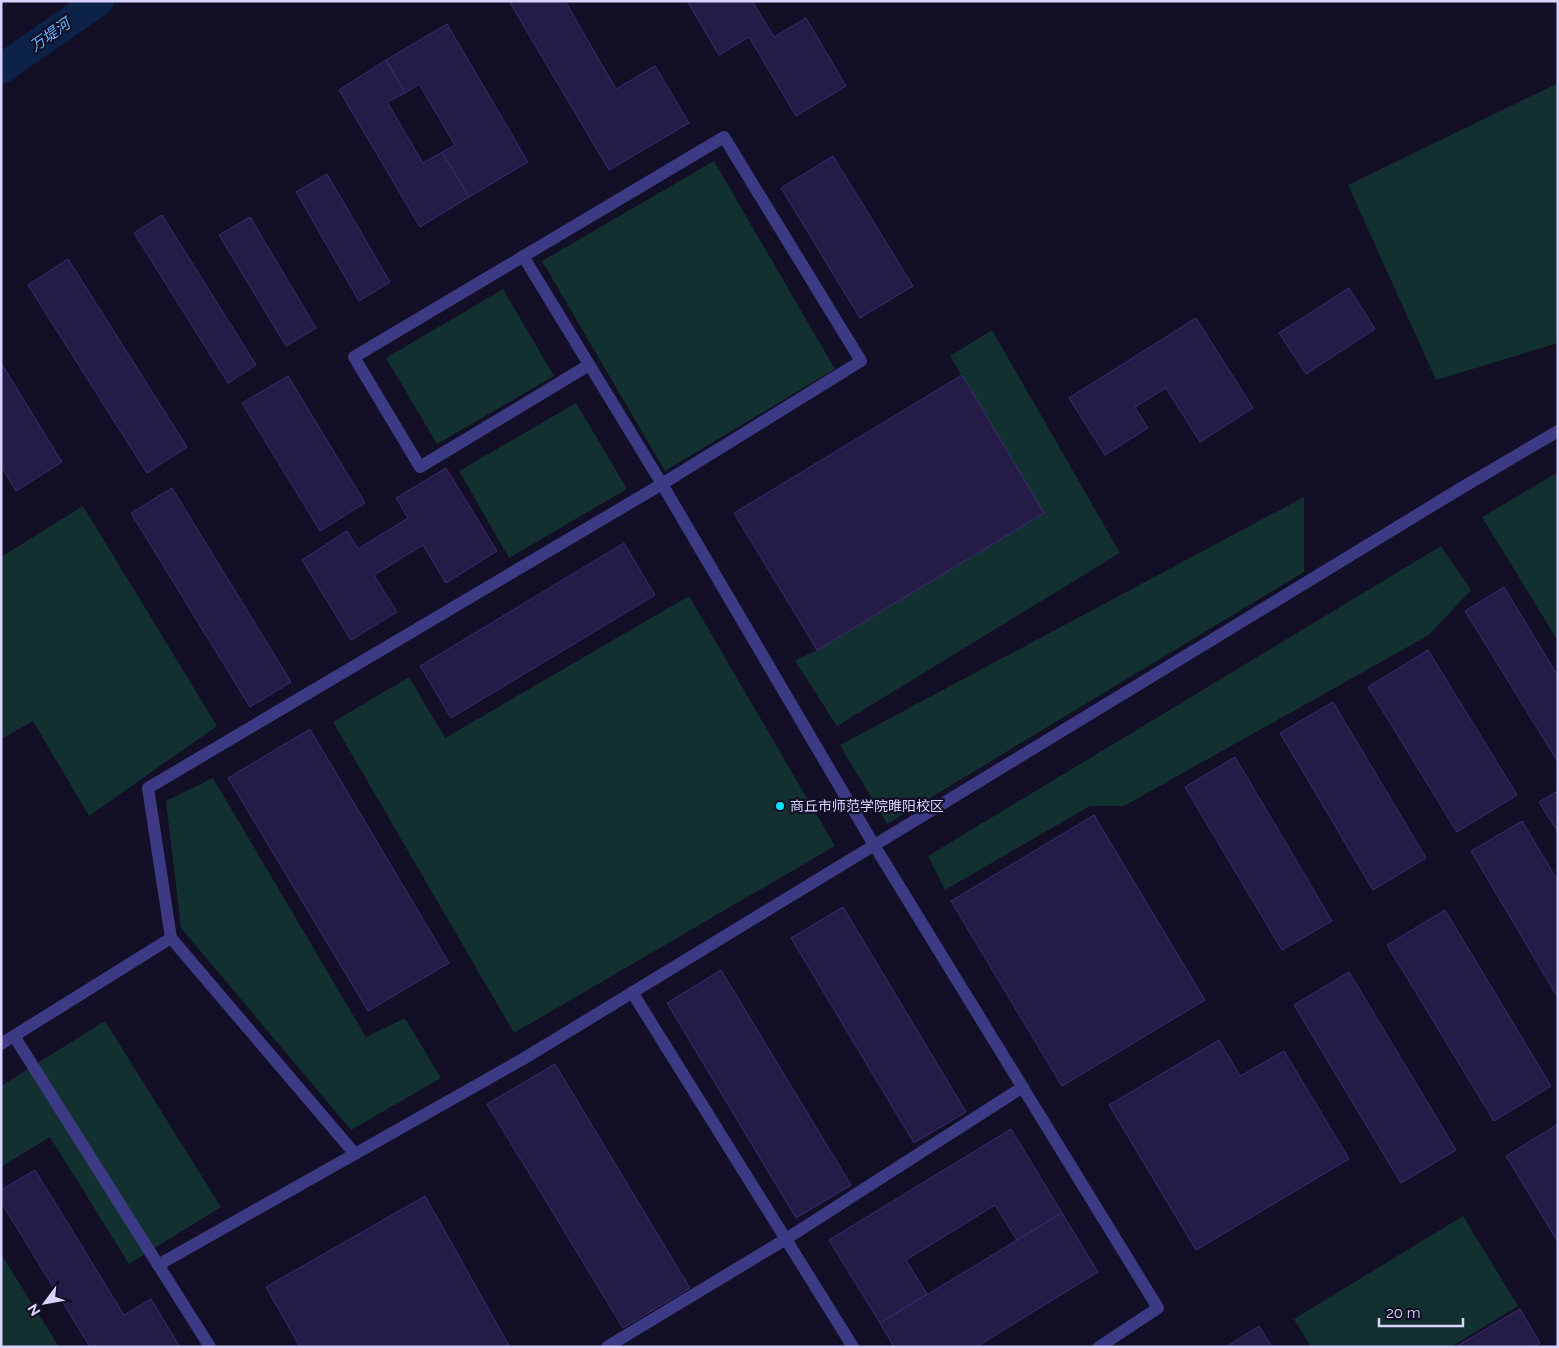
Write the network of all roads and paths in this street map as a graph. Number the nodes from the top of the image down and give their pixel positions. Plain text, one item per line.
1 (523, 256) junction
2 (589, 365) junction
3 (1558, 431) edge
4 (662, 484) junction
5 (874, 845) junction
6 (171, 938) junction
7 (632, 992) junction
8 (14, 1036) junction
9 (1, 1044) edge
10 (1023, 1087) junction
11 (355, 1154) junction
12 (786, 1239) junction
13 (158, 1265) junction
14 (210, 1347) edge
15 (607, 1347) edge
16 (853, 1347) edge
17 (1099, 1347) edge

1 - 2 lane
1 - 2 lane
1 - 4 lane
2 - 4 lane
3 - 5 lane
4 - 5 lane
4 - 6 lane
5 - 7 lane
5 - 10 lane
6 - 8 lane
6 - 11 lane
7 - 11 lane
7 - 12 lane
8 - 9 lane
8 - 13 lane
10 - 12 lane
10 - 17 lane
11 - 13 lane
12 - 15 lane
12 - 16 lane
13 - 14 lane

